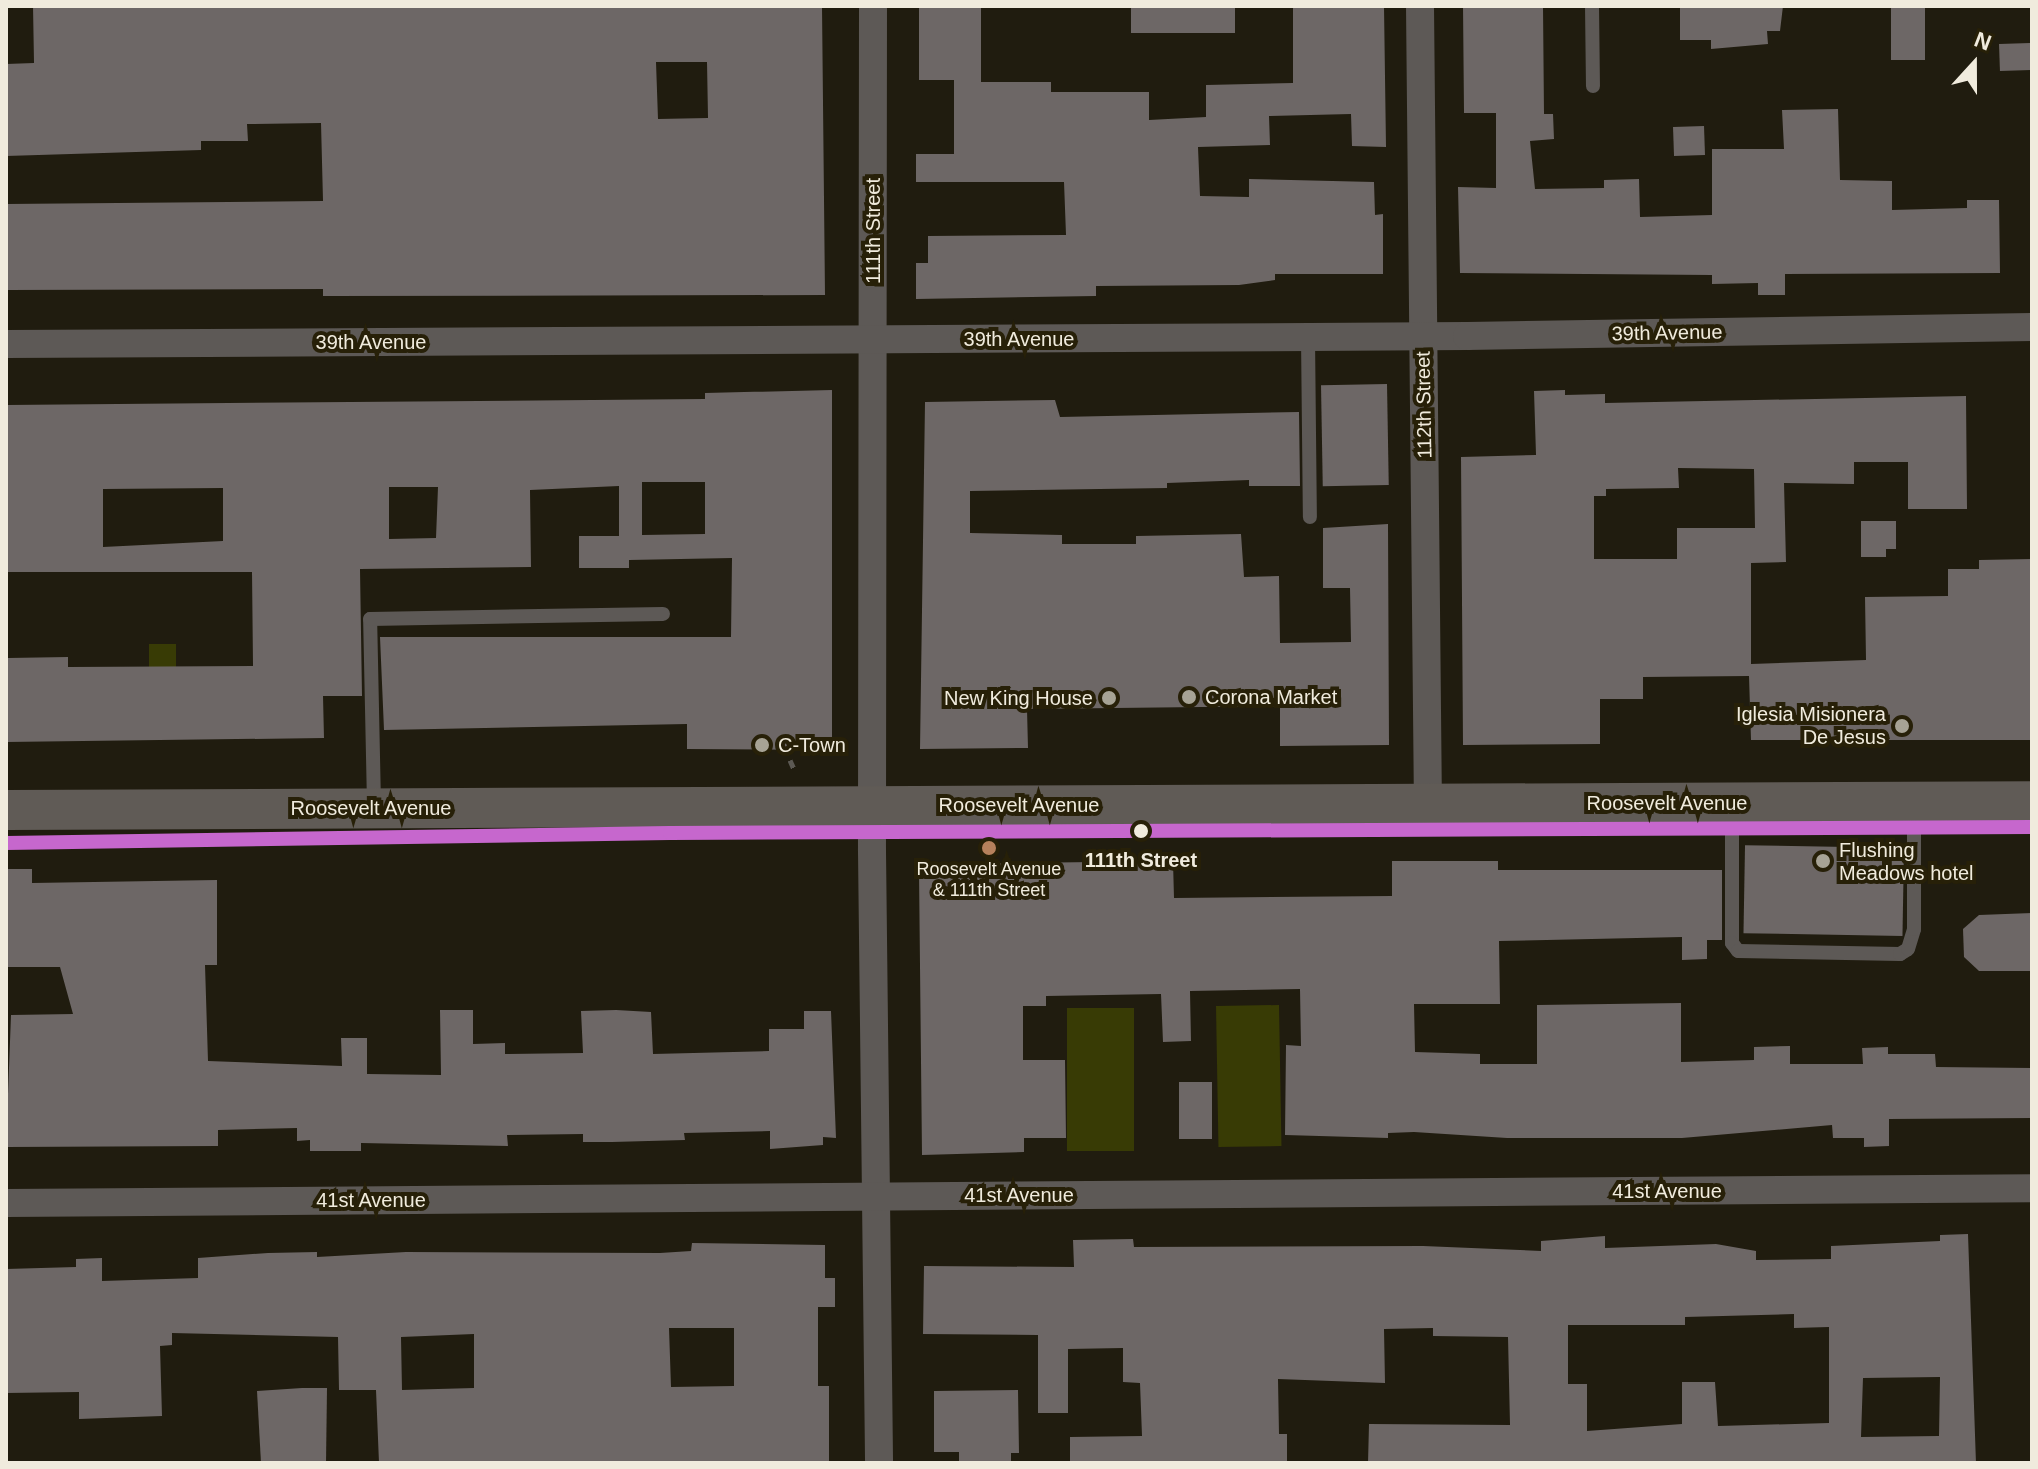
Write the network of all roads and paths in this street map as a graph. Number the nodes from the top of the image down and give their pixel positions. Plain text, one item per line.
1 (873, 6) edge
2 (1420, 6) edge
3 (1592, 6) edge
4 (1593, 86) dead end
5 (2032, 327) edge
6 (1424, 336) junction
7 (1308, 337) junction
8 (873, 338) junction
9 (6, 344) edge
10 (1310, 517) dead end
11 (663, 614) dead end
12 (790, 760) dead end
13 (803, 769) dead end
14 (2032, 801) edge
15 (1732, 802) junction
16 (1914, 802) junction
17 (1428, 804) junction
18 (872, 805) junction
19 (374, 808) junction
20 (6, 810) edge
21 (2032, 1188) edge
22 (876, 1196) junction
23 (6, 1203) edge
24 (879, 1463) edge

1 - 8 street, 111th Street
2 - 6 street, 112th Street
3 - 4 lane
5 - 6 street, 39th Avenue
6 - 7 street, 39th Avenue
6 - 17 street, 112th Street
7 - 8 street, 39th Avenue
7 - 10 lane
8 - 9 street, 39th Avenue
8 - 18 street, 111th Street
11 - 19 lane
12 - 13 path
14 - 16 main road, Roosevelt Avenue
15 - 16 main road, Roosevelt Avenue
15 - 16 lane
15 - 17 main road, Roosevelt Avenue
17 - 18 main road, Roosevelt Avenue
18 - 19 main road, Roosevelt Avenue
18 - 22 street, 111th Street
19 - 20 main road, Roosevelt Avenue
21 - 22 street, 41st Avenue
22 - 23 street, 41st Avenue
22 - 24 street, 111th Street

